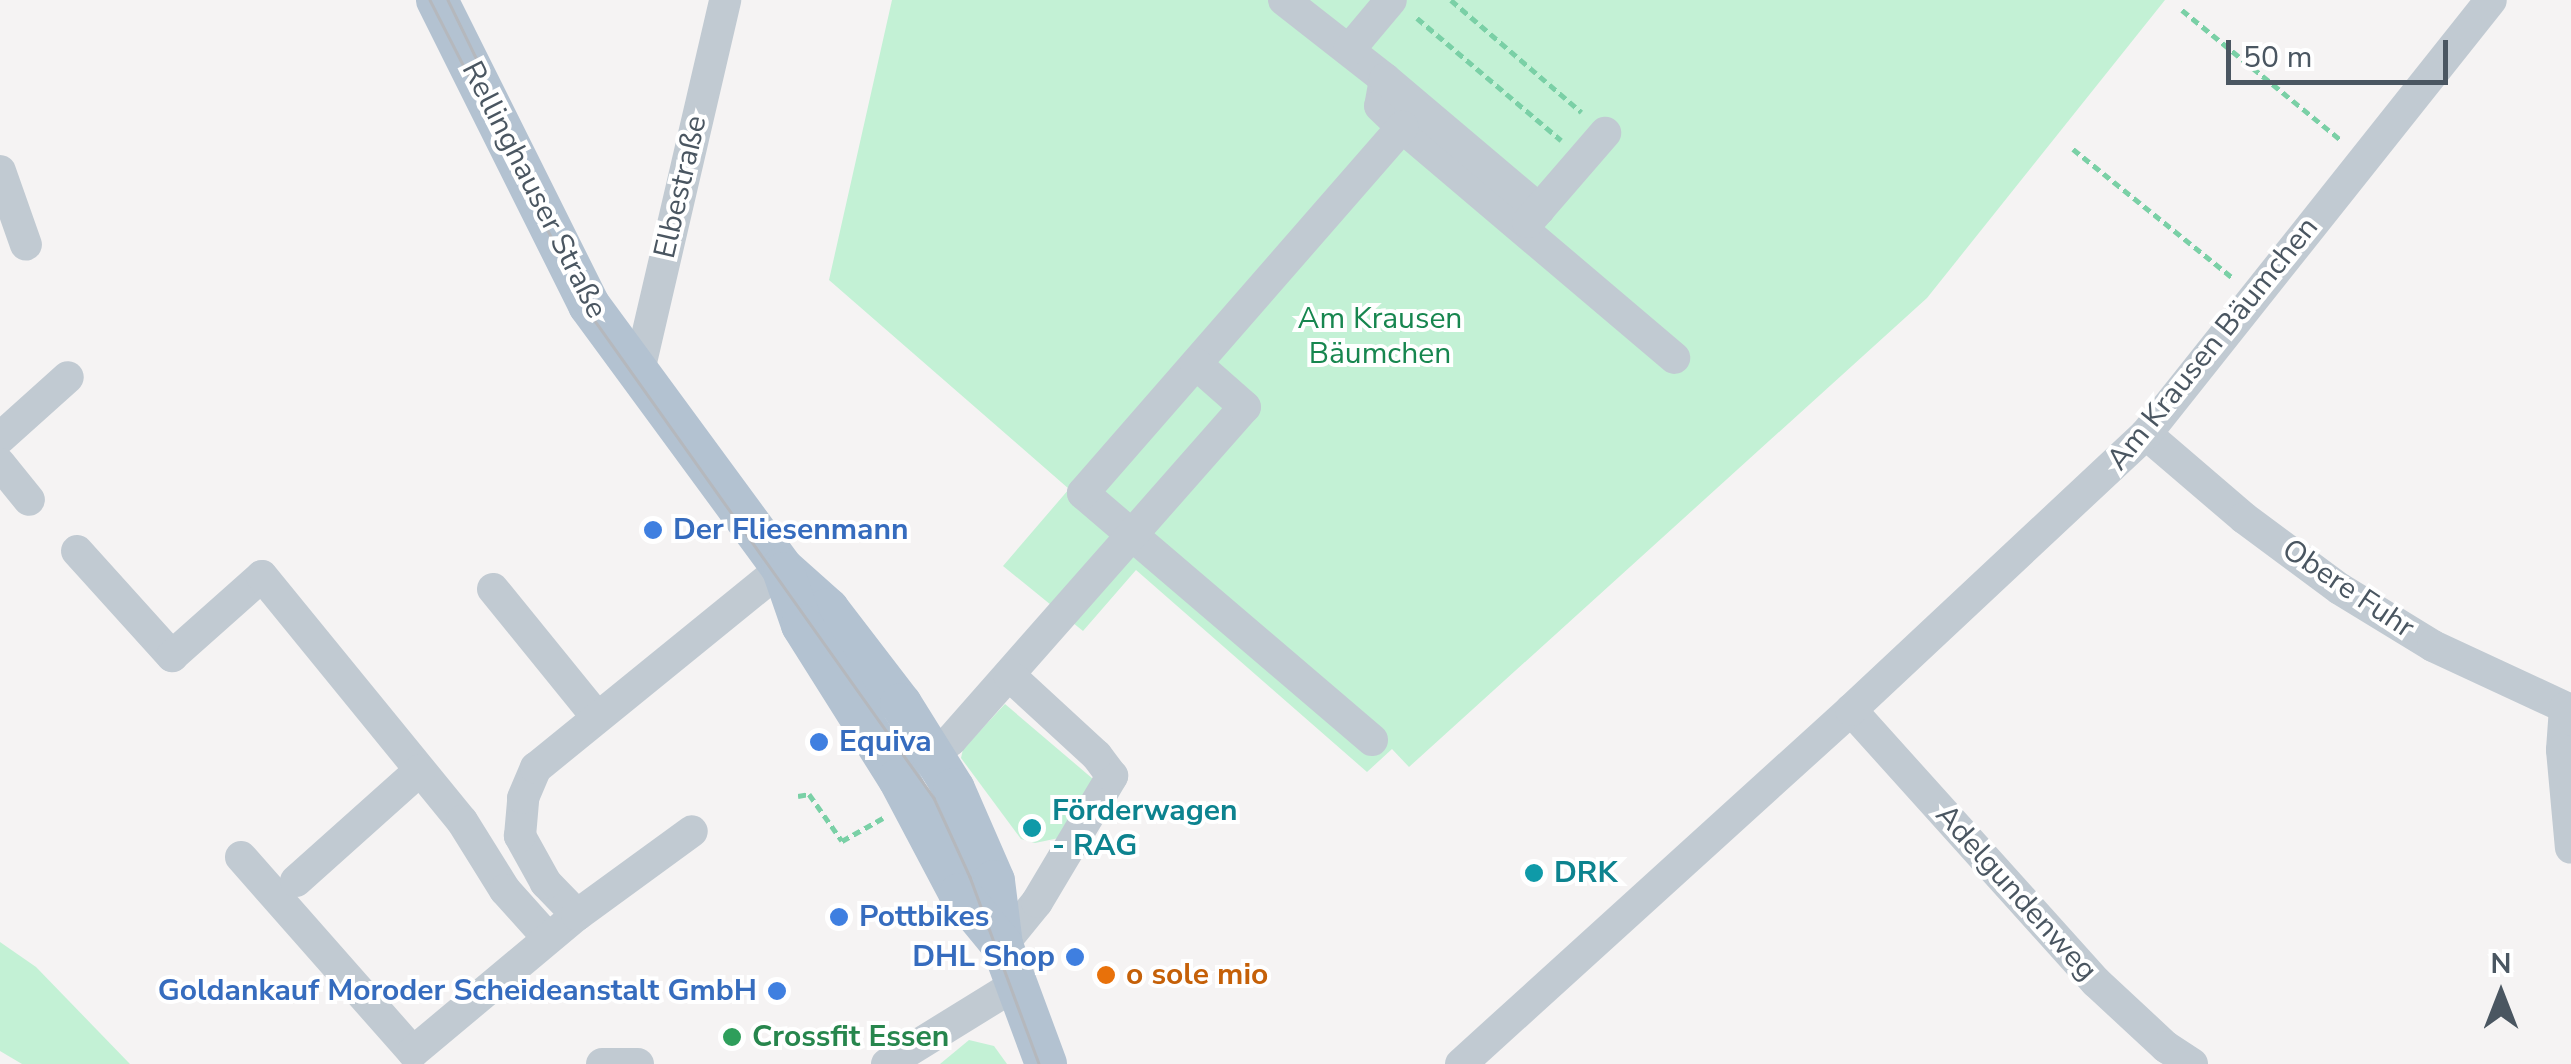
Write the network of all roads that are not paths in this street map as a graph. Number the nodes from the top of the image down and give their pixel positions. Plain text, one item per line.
1 (437, 0) edge
2 (725, 0) edge
3 (1284, 0) edge
4 (2491, 0) edge
5 (1400, 6) edge
6 (1349, 50) junction
7 (1385, 79) junction
8 (1402, 127) junction
9 (1604, 132) road end
10 (0, 171) edge
11 (1531, 219) junction
12 (26, 245) dead end
13 (1674, 358) dead end
14 (1196, 364) junction
15 (638, 375) junction
16 (68, 377) dead end
17 (2146, 434) junction
18 (0, 438) edge
19 (0, 464) edge
20 (29, 500) dead end
21 (1132, 533) junction
22 (77, 552) dead end
23 (782, 568) junction
24 (493, 589) dead end
25 (1008, 675) junction
26 (2568, 709) edge
27 (1852, 710) junction
28 (597, 717) junction
29 (1372, 740) dead end
30 (933, 754) junction
31 (420, 770) junction
32 (692, 831) dead end
33 (2571, 848) edge
34 (241, 857) dead end
35 (296, 881) dead end
36 (577, 916) junction
37 (548, 938) junction
38 (1010, 964) junction
39 (418, 1058) edge
40 (602, 1064) edge
41 (638, 1064) edge
42 (886, 1064) edge
43 (1046, 1064) edge
44 (1461, 1064) edge
45 (2192, 1064) edge

1 - 15 main road, Rellinghauser Straße
2 - 15 street, Elbestraße
3 - 6 street
4 - 17 street, Am Krausen Bäumchen
5 - 6 street
6 - 7 street
7 - 8 street
7 - 11 street
8 - 11 street
8 - 14 street
9 - 11 street
10 - 12 street
11 - 13 street
14 - 21 street
14 - 21 street
15 - 23 main road, Rellinghauser Straße
16 - 18 street
17 - 26 street, Obere Fuhr
17 - 27 street, Am Krausen Bäumchen
19 - 20 street
21 - 25 street
21 - 29 street
22 - 31 street
23 - 28 street
23 - 30 main road, Rellinghauser Straße
23 - 38 main road, Rellinghauser Straße
24 - 28 street
25 - 30 street
25 - 38 street
26 - 33 street
27 - 44 street, Am Krausen Bäumchen
27 - 45 street, Adelgundenweg
28 - 36 street
30 - 38 main road, Rellinghauser Straße
31 - 35 street
31 - 37 street
32 - 36 street
34 - 39 street
36 - 37 street
37 - 39 street
38 - 42 street
38 - 43 main road, Rellinghauser Straße
40 - 41 street

